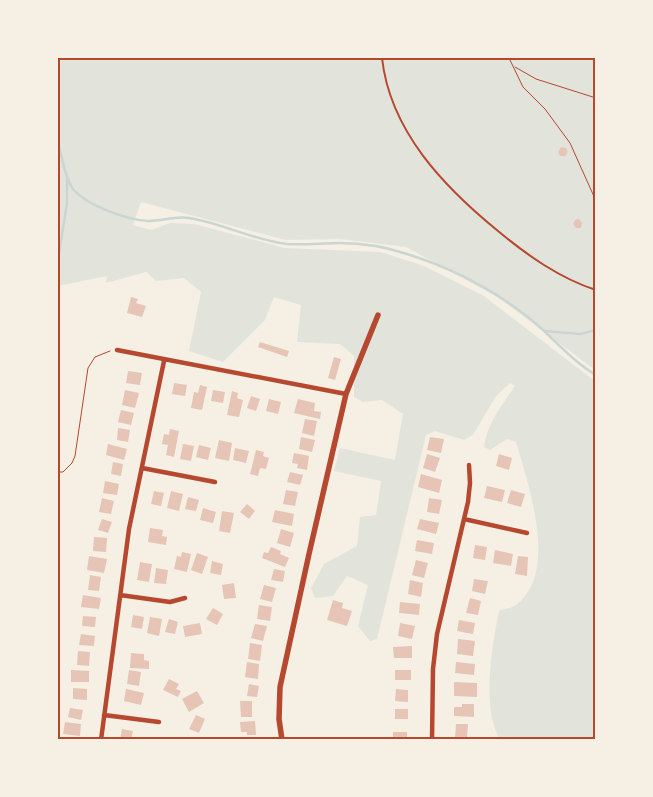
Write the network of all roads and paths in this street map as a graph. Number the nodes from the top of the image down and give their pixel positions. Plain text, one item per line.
1 (382, 58) edge
2 (509, 58) edge
3 (514, 66) junction
4 (596, 98) edge
5 (596, 201) edge
6 (596, 290) edge
7 (378, 315) dead end
8 (117, 350) joint
9 (164, 361) junction
10 (346, 394) junction
11 (469, 465) dead end
12 (142, 468) junction
13 (58, 472) edge
14 (215, 482) dead end
15 (464, 519) junction
16 (527, 533) dead end
17 (120, 595) junction
18 (185, 598) dead end
19 (104, 715) junction
20 (159, 722) dead end
21 (101, 740) edge
22 (282, 740) edge
23 (432, 740) edge

1 - 6 lane
2 - 3 path
3 - 4 path
3 - 5 path
7 - 10 street
8 - 9 street
8 - 13 path
9 - 10 street
9 - 12 street
10 - 22 street
11 - 15 street
12 - 14 street
12 - 17 street
15 - 16 street
15 - 23 street
17 - 18 street
17 - 19 street
19 - 20 street
19 - 21 street

